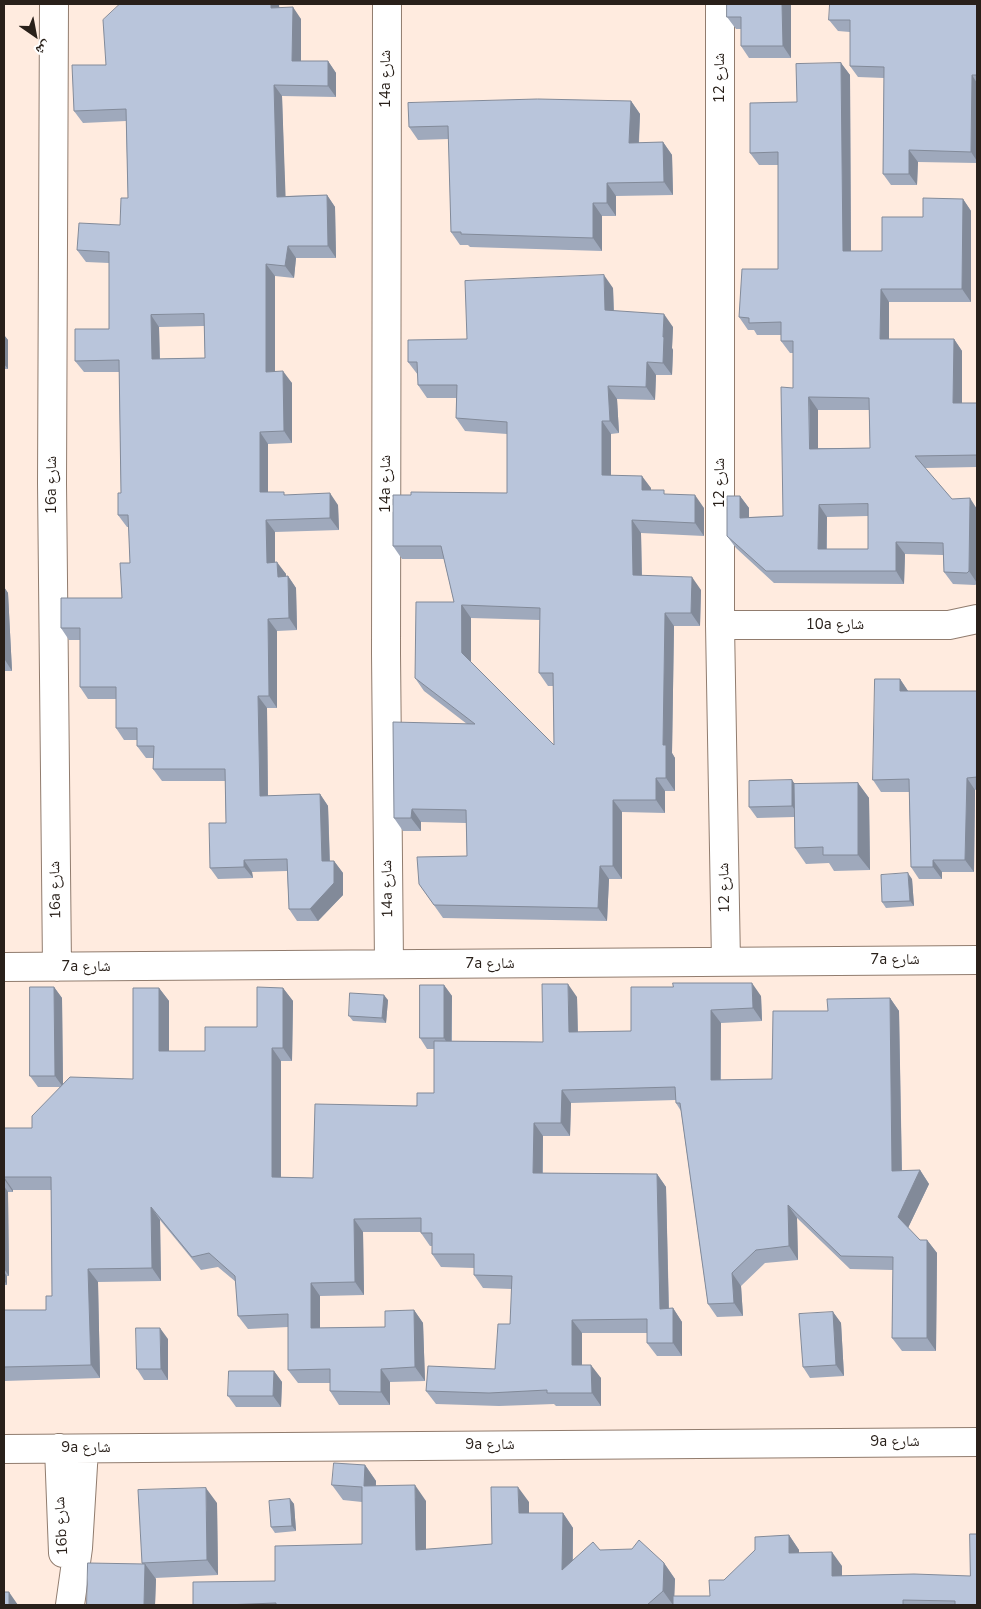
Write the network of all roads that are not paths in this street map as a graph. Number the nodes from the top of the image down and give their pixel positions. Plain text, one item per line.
1 (54, 4) edge
2 (386, 4) edge
3 (720, 4) edge
4 (977, 619) edge
5 (720, 625) junction
6 (949, 625) junction
7 (977, 631) edge
8 (977, 960) edge
9 (726, 962) junction
10 (389, 964) junction
11 (4, 967) edge
12 (57, 967) junction
13 (977, 1442) edge
14 (4, 1449) edge
15 (72, 1449) junction
16 (70, 1605) edge

1 - 12 street, 16a شارع
2 - 10 street, 14a شارع
3 - 5 street, شارع 12
4 - 6 street, 10a شارع
5 - 6 street, 10a شارع
5 - 9 street, شارع 12
6 - 7 street, 10a شارع
8 - 9 street, 7a شارع
9 - 10 street, 7a شارع
10 - 12 street, 7a شارع
11 - 12 street, 7a شارع
13 - 15 street, 9a شارع
14 - 15 street, 9a شارع
15 - 16 street, 16b شارع

